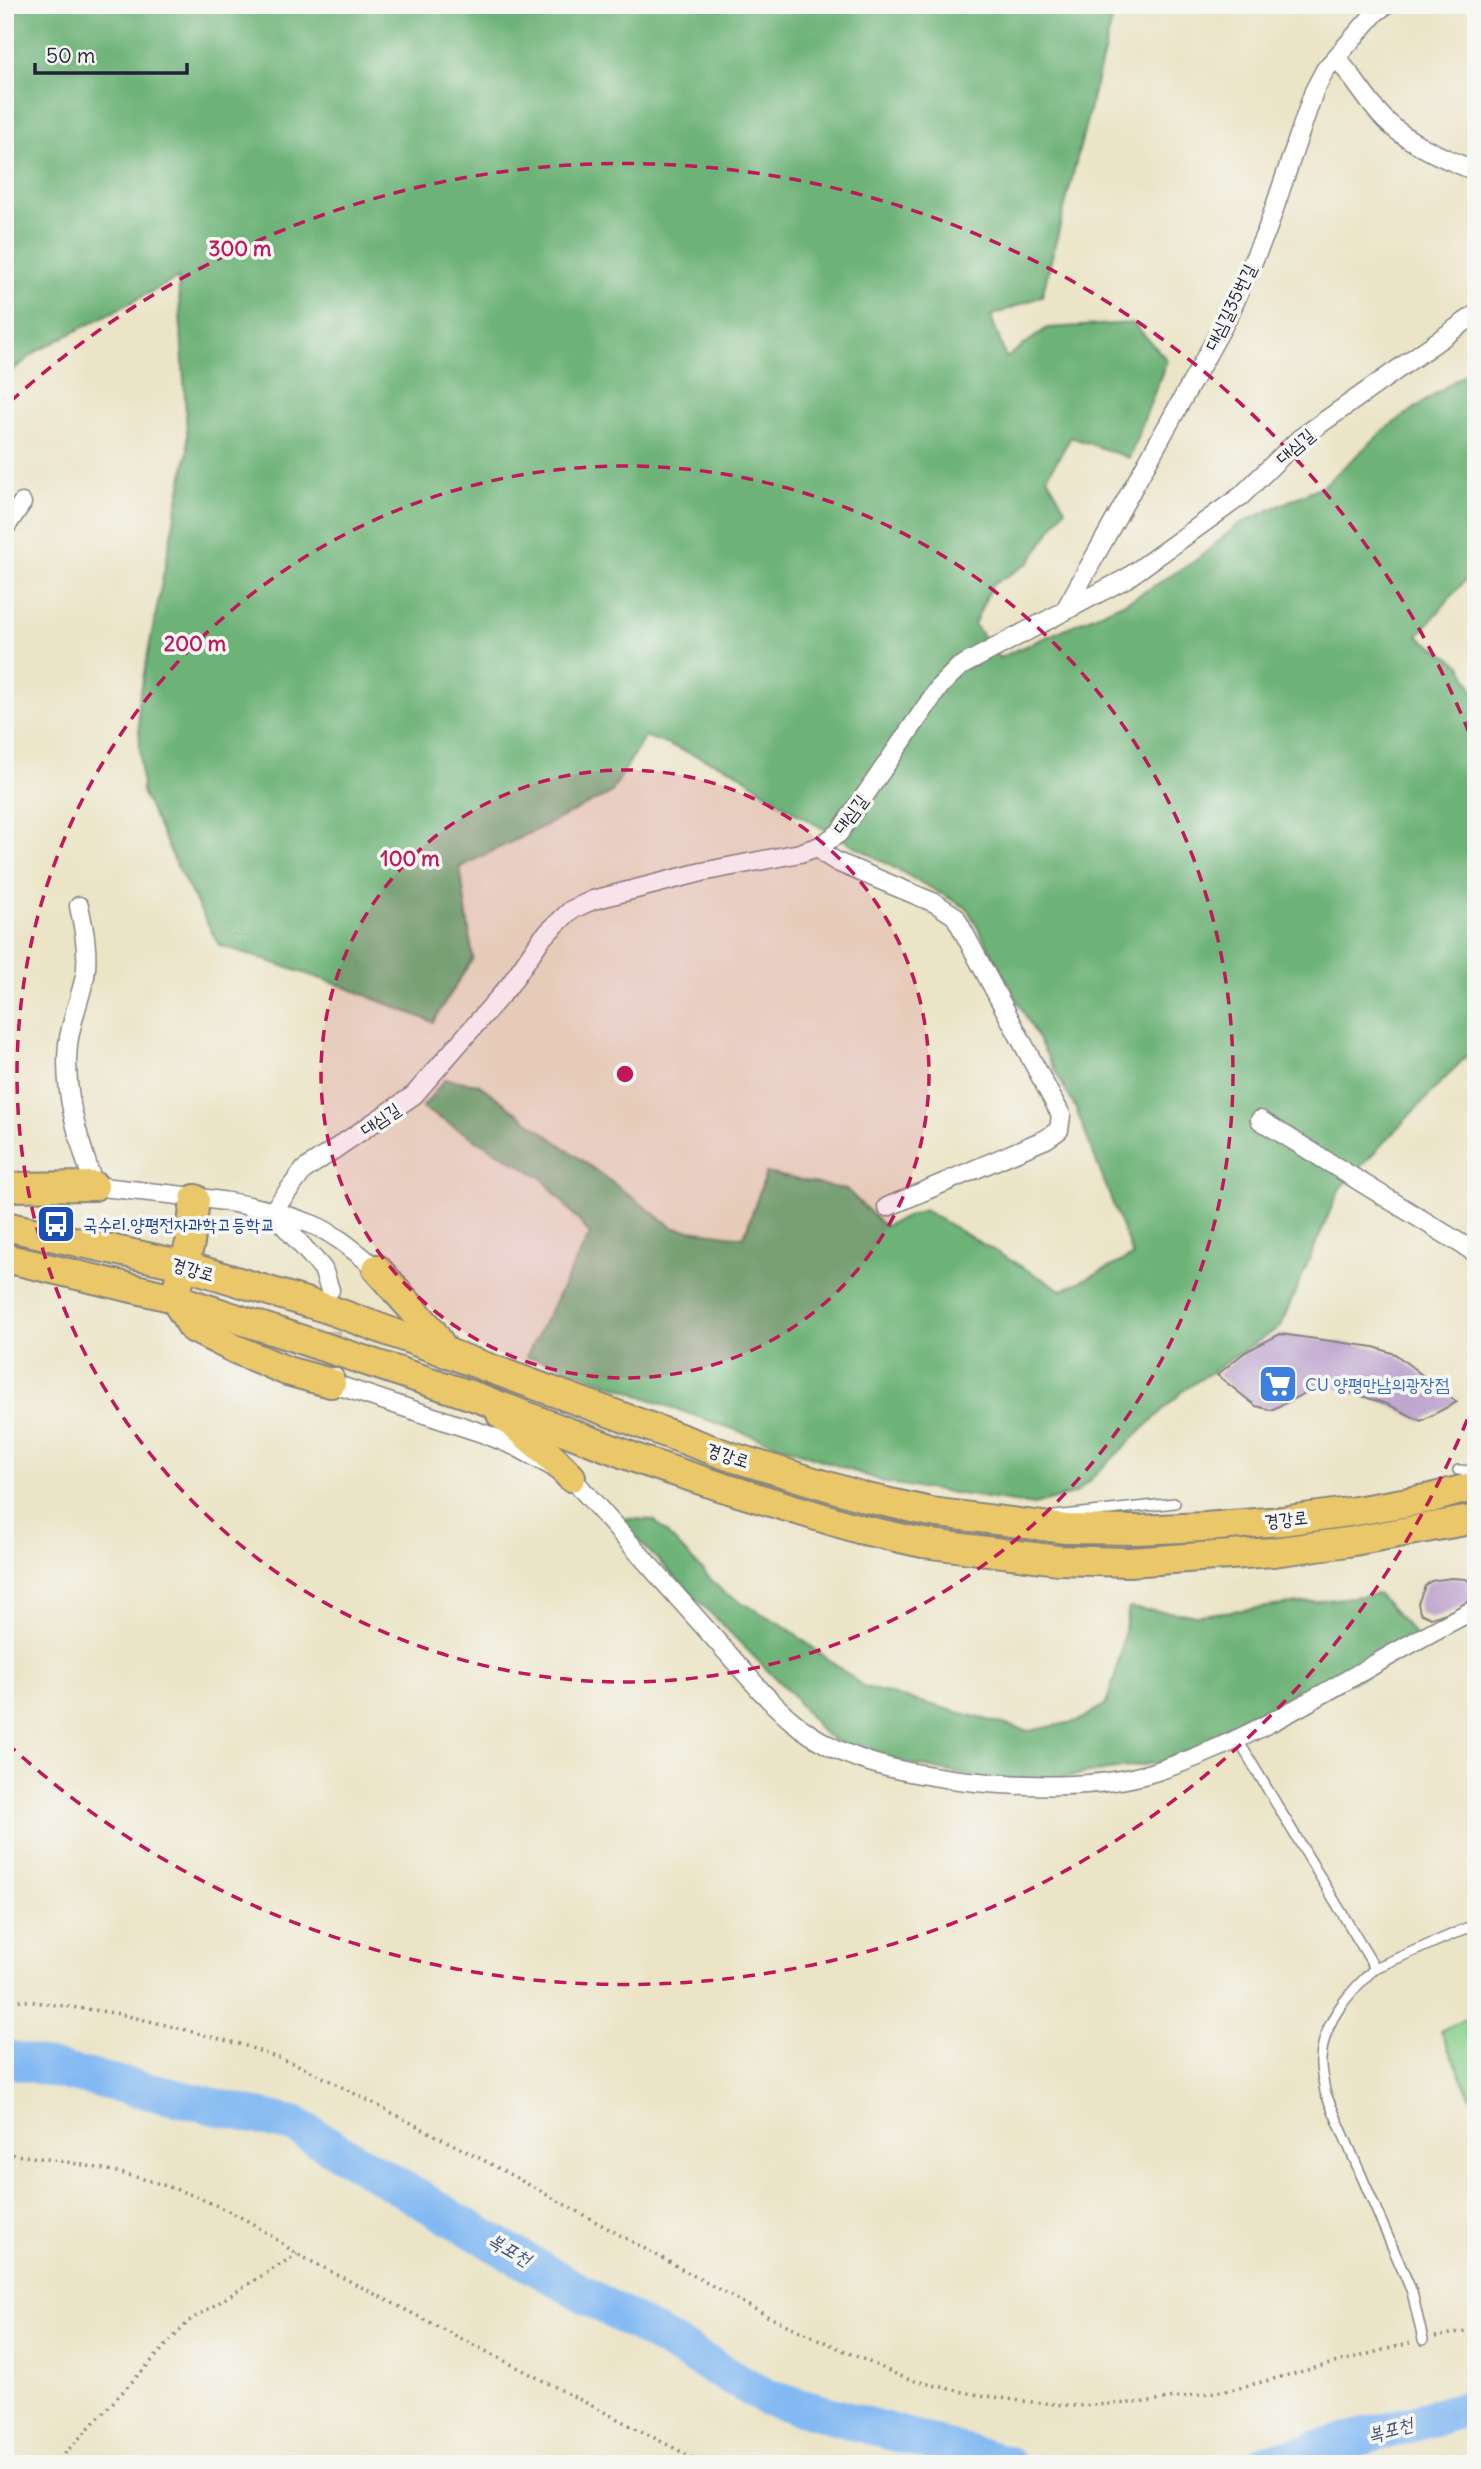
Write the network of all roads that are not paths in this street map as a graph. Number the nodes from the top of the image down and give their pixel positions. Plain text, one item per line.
1 (1386, 5) edge
2 (1337, 58) junction
3 (1476, 171) edge
4 (1476, 314) edge
5 (22, 503) dead end
6 (5, 528) edge
7 (1065, 610) junction
8 (820, 846) junction
9 (79, 906) dead end
10 (1260, 1120) dead end
11 (94, 1186) junction
12 (5, 1187) edge
13 (195, 1199) junction
14 (887, 1207) dead end
15 (272, 1212) junction
16 (5, 1226) edge
17 (1476, 1253) edge
18 (5, 1258) edge
19 (183, 1265) junction
20 (377, 1269) joint
21 (330, 1290) tunnel mouth
22 (174, 1298) junction
23 (446, 1353) junction
24 (333, 1380) joint
25 (479, 1398) junction
26 (1476, 1471) edge
27 (571, 1477) junction
28 (1467, 1478) edge
29 (1175, 1503) dead end
30 (1476, 1519) edge
31 (996, 1521) junction
32 (1476, 1609) edge
33 (1238, 1740) junction
34 (1476, 1924) edge
35 (1375, 1968) junction
36 (1423, 2340) road end

1 - 2 street, 대심길35번길
2 - 3 street
2 - 7 street, 대심길35번길
4 - 7 street, 대심길
5 - 6 street
7 - 8 street, 대심길
8 - 14 street
8 - 15 street, 대심길
9 - 11 street
10 - 17 street
11 - 12 highway
11 - 13 street
13 - 15 street
13 - 19 highway
15 - 20 street
15 - 21 street
16 - 19 highway, 경강로
18 - 22 highway, 경강로
19 - 22 highway
19 - 23 highway, 경강로
20 - 23 highway
22 - 24 highway
22 - 25 highway, 경강로
23 - 31 highway, 경강로
24 - 27 street
25 - 27 highway
25 - 30 highway, 경강로
26 - 28 lane
27 - 33 street
28 - 31 highway, 경강로
29 - 31 lane
32 - 33 street
33 - 35 lane
34 - 35 lane
35 - 36 lane

